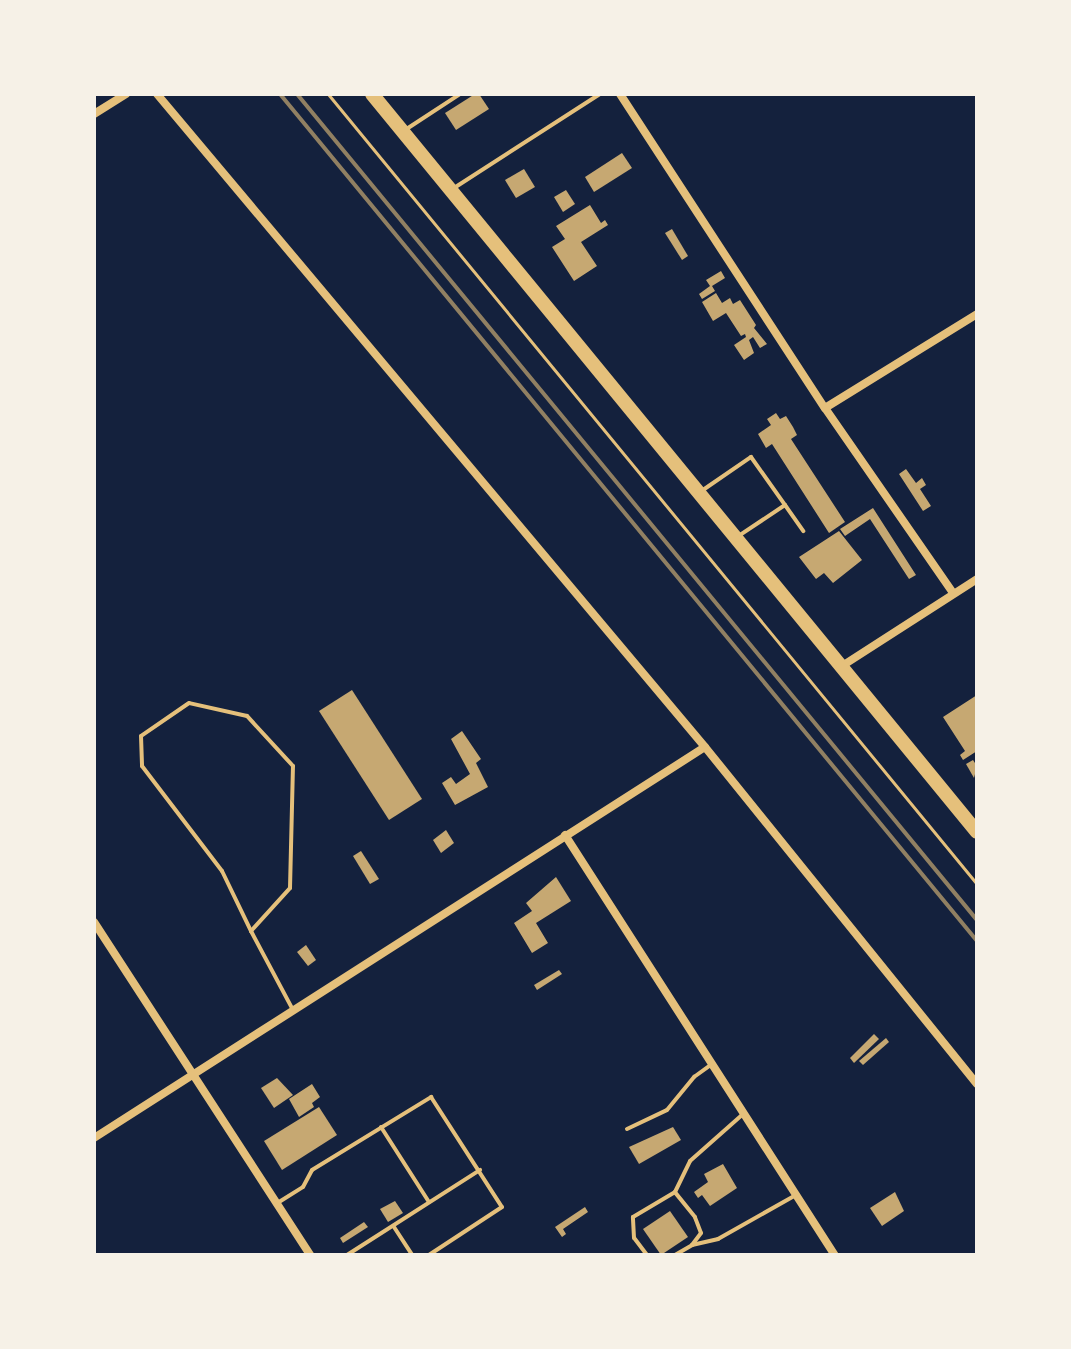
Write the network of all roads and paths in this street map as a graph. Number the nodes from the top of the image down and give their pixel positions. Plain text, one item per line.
1 (126, 94) edge
2 (157, 94) edge
3 (328, 94) edge
4 (372, 94) edge
5 (460, 94) edge
6 (600, 94) edge
7 (620, 94) edge
8 (94, 114) edge
9 (403, 132) junction
10 (450, 191) junction
11 (977, 314) edge
12 (825, 408) junction
13 (698, 493) junction
14 (785, 505) junction
15 (803, 531) dead end
16 (735, 538) junction
17 (977, 579) edge
18 (953, 593) junction
19 (842, 666) junction
20 (705, 747) junction
21 (977, 832) edge
22 (565, 835) junction
23 (977, 884) edge
24 (94, 922) edge
25 (251, 931) junction
26 (293, 1010) junction
27 (712, 1064) junction
28 (192, 1075) junction
29 (977, 1084) edge
30 (744, 1114) junction
31 (381, 1127) junction
32 (627, 1129) dead end
33 (94, 1138) edge
34 (480, 1170) junction
35 (675, 1192) junction
36 (797, 1195) junction
37 (429, 1202) junction
38 (277, 1204) junction
39 (393, 1226) junction
40 (692, 1245) junction
41 (310, 1255) edge
42 (347, 1255) edge
43 (412, 1255) edge
44 (429, 1255) edge
45 (647, 1255) edge
46 (675, 1255) edge
47 (835, 1255) edge

1 - 8 street
2 - 20 street
3 - 23 path
4 - 9 main road
5 - 9 lane
6 - 10 lane
7 - 12 street
9 - 10 main road
10 - 13 main road
11 - 12 street
12 - 18 street
13 - 14 lane
13 - 16 main road
14 - 15 lane
14 - 16 lane
16 - 19 main road
17 - 18 street
18 - 19 street
19 - 21 main road
20 - 22 street
20 - 29 street
22 - 26 street
22 - 27 street
24 - 28 street
25 - 25 lane
25 - 26 lane
26 - 28 street
27 - 30 street
27 - 32 lane
28 - 33 street
28 - 38 street
30 - 35 lane
30 - 36 street
31 - 34 lane
31 - 37 lane
31 - 38 lane
34 - 37 lane
34 - 44 lane
35 - 40 lane
35 - 45 lane
36 - 40 lane
36 - 47 street
37 - 39 lane
38 - 41 street
39 - 42 lane
39 - 43 lane
40 - 46 lane

